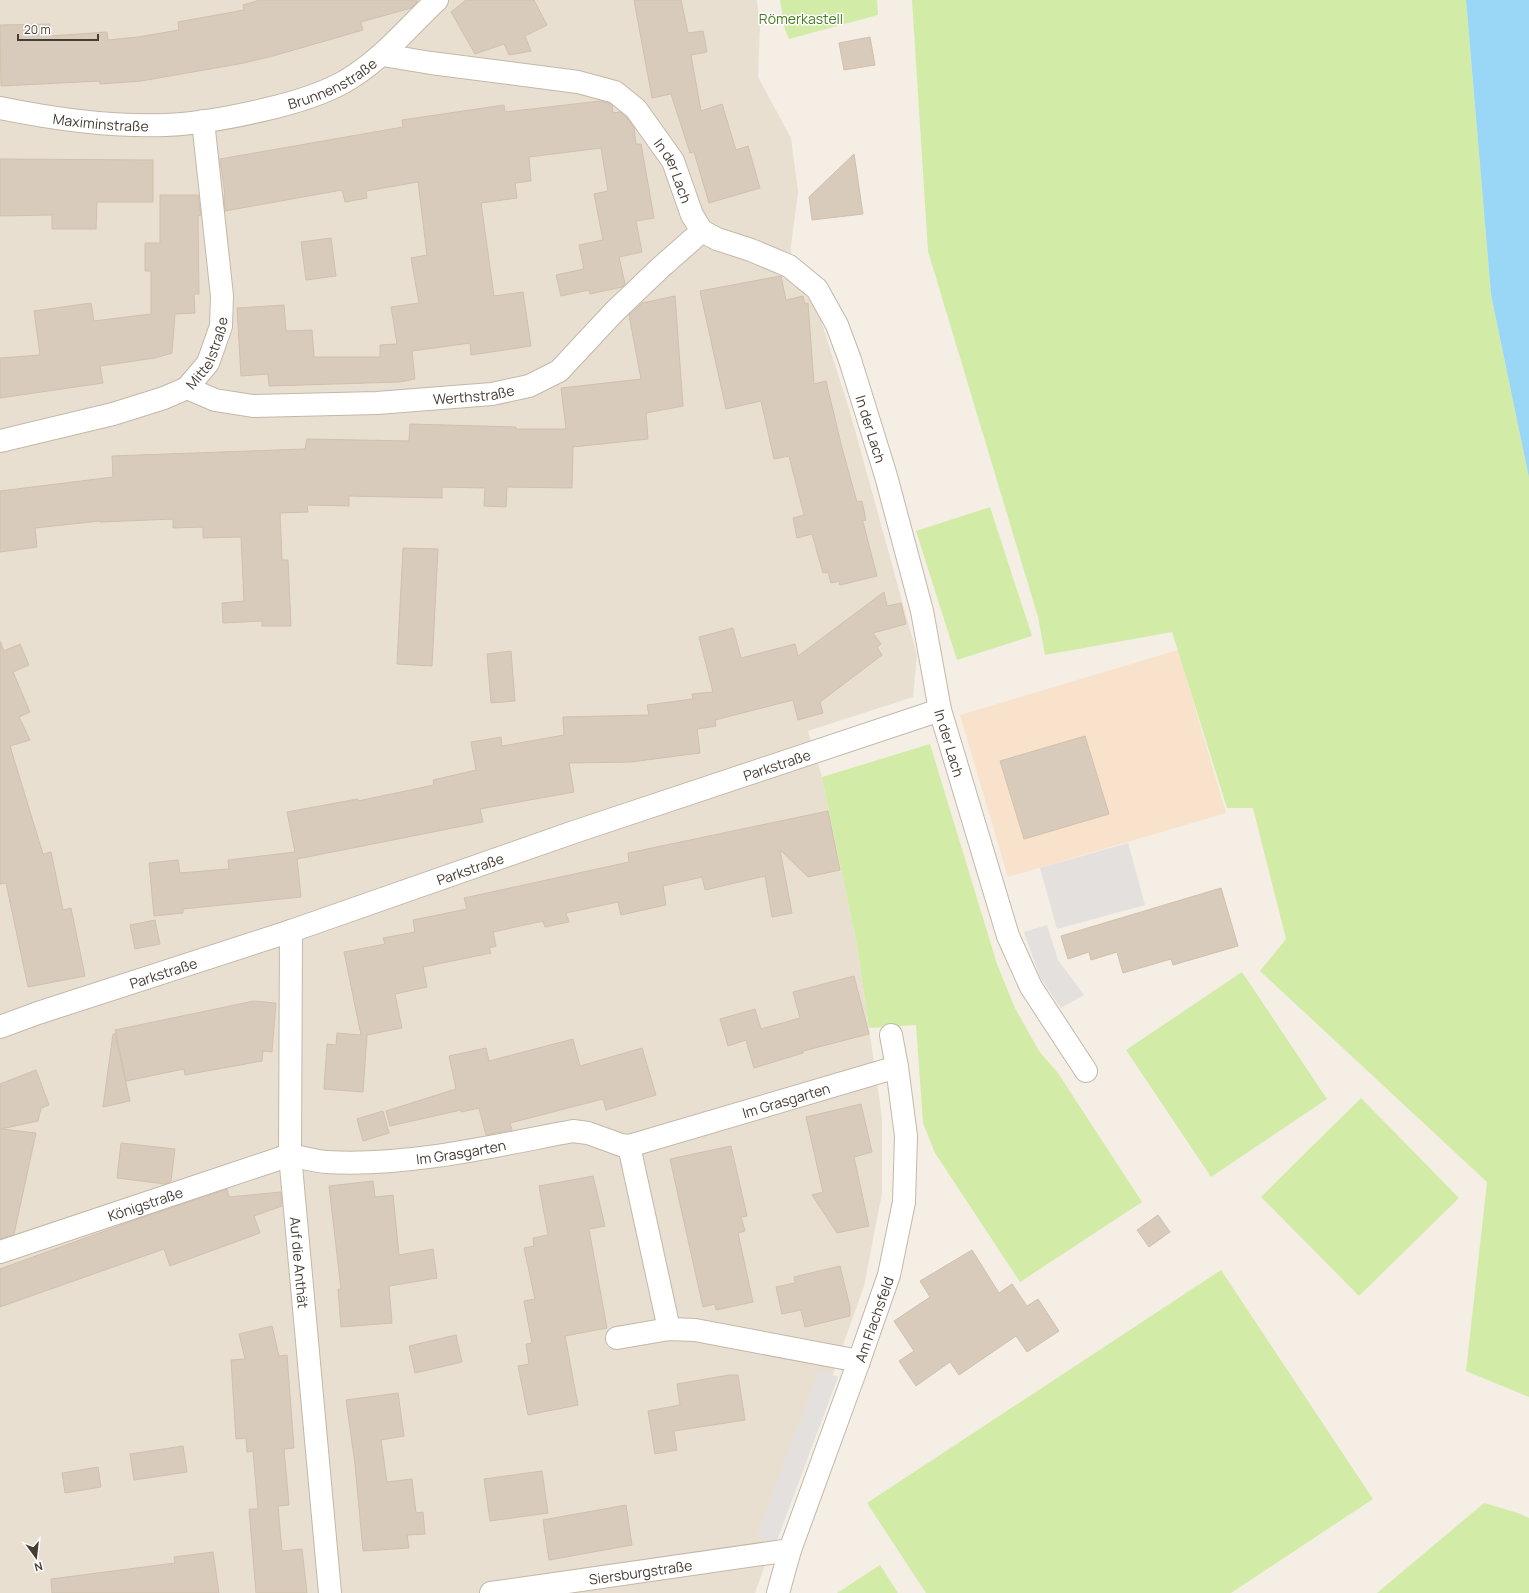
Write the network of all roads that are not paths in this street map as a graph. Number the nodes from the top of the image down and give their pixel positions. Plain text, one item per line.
1 (437, 0) edge
2 (383, 54) junction
3 (0, 108) edge
4 (203, 121) junction
5 (702, 231) junction
6 (187, 388) junction
7 (0, 441) edge
8 (940, 710) junction
9 (291, 931) junction
10 (0, 1027) edge
11 (891, 1035) dead end
12 (897, 1068) junction
13 (1086, 1071) dead end
14 (629, 1146) junction
15 (290, 1155) junction
16 (0, 1252) edge
17 (669, 1329) junction
18 (617, 1338) dead end
19 (859, 1361) junction
20 (790, 1550) junction
21 (330, 1593) edge
22 (491, 1593) edge
23 (778, 1593) edge

1 - 2 street, Brunnenstraße
2 - 4 street, Brunnenstraße
2 - 5 street, In der Lach
3 - 4 street, Maximinstraße
4 - 6 street, Mittelstraße
5 - 6 street, Werthstraße
5 - 8 street, In der Lach
6 - 7 street, Mittelstraße
8 - 9 street, Parkstraße
8 - 13 street, In der Lach
9 - 10 street, Parkstraße
9 - 15 street, Auf die Anthät
11 - 12 street, Am Flachsfeld
12 - 14 street, Im Grasgarten
12 - 19 street, Am Flachsfeld
14 - 15 street, Im Grasgarten
14 - 17 street
15 - 16 street, Königstraße
15 - 21 street, Auf die Anthät
17 - 18 street
17 - 19 street
19 - 20 street, Am Flachsfeld
20 - 22 street, Siersburgstraße
20 - 23 street, Am Flachsfeld

